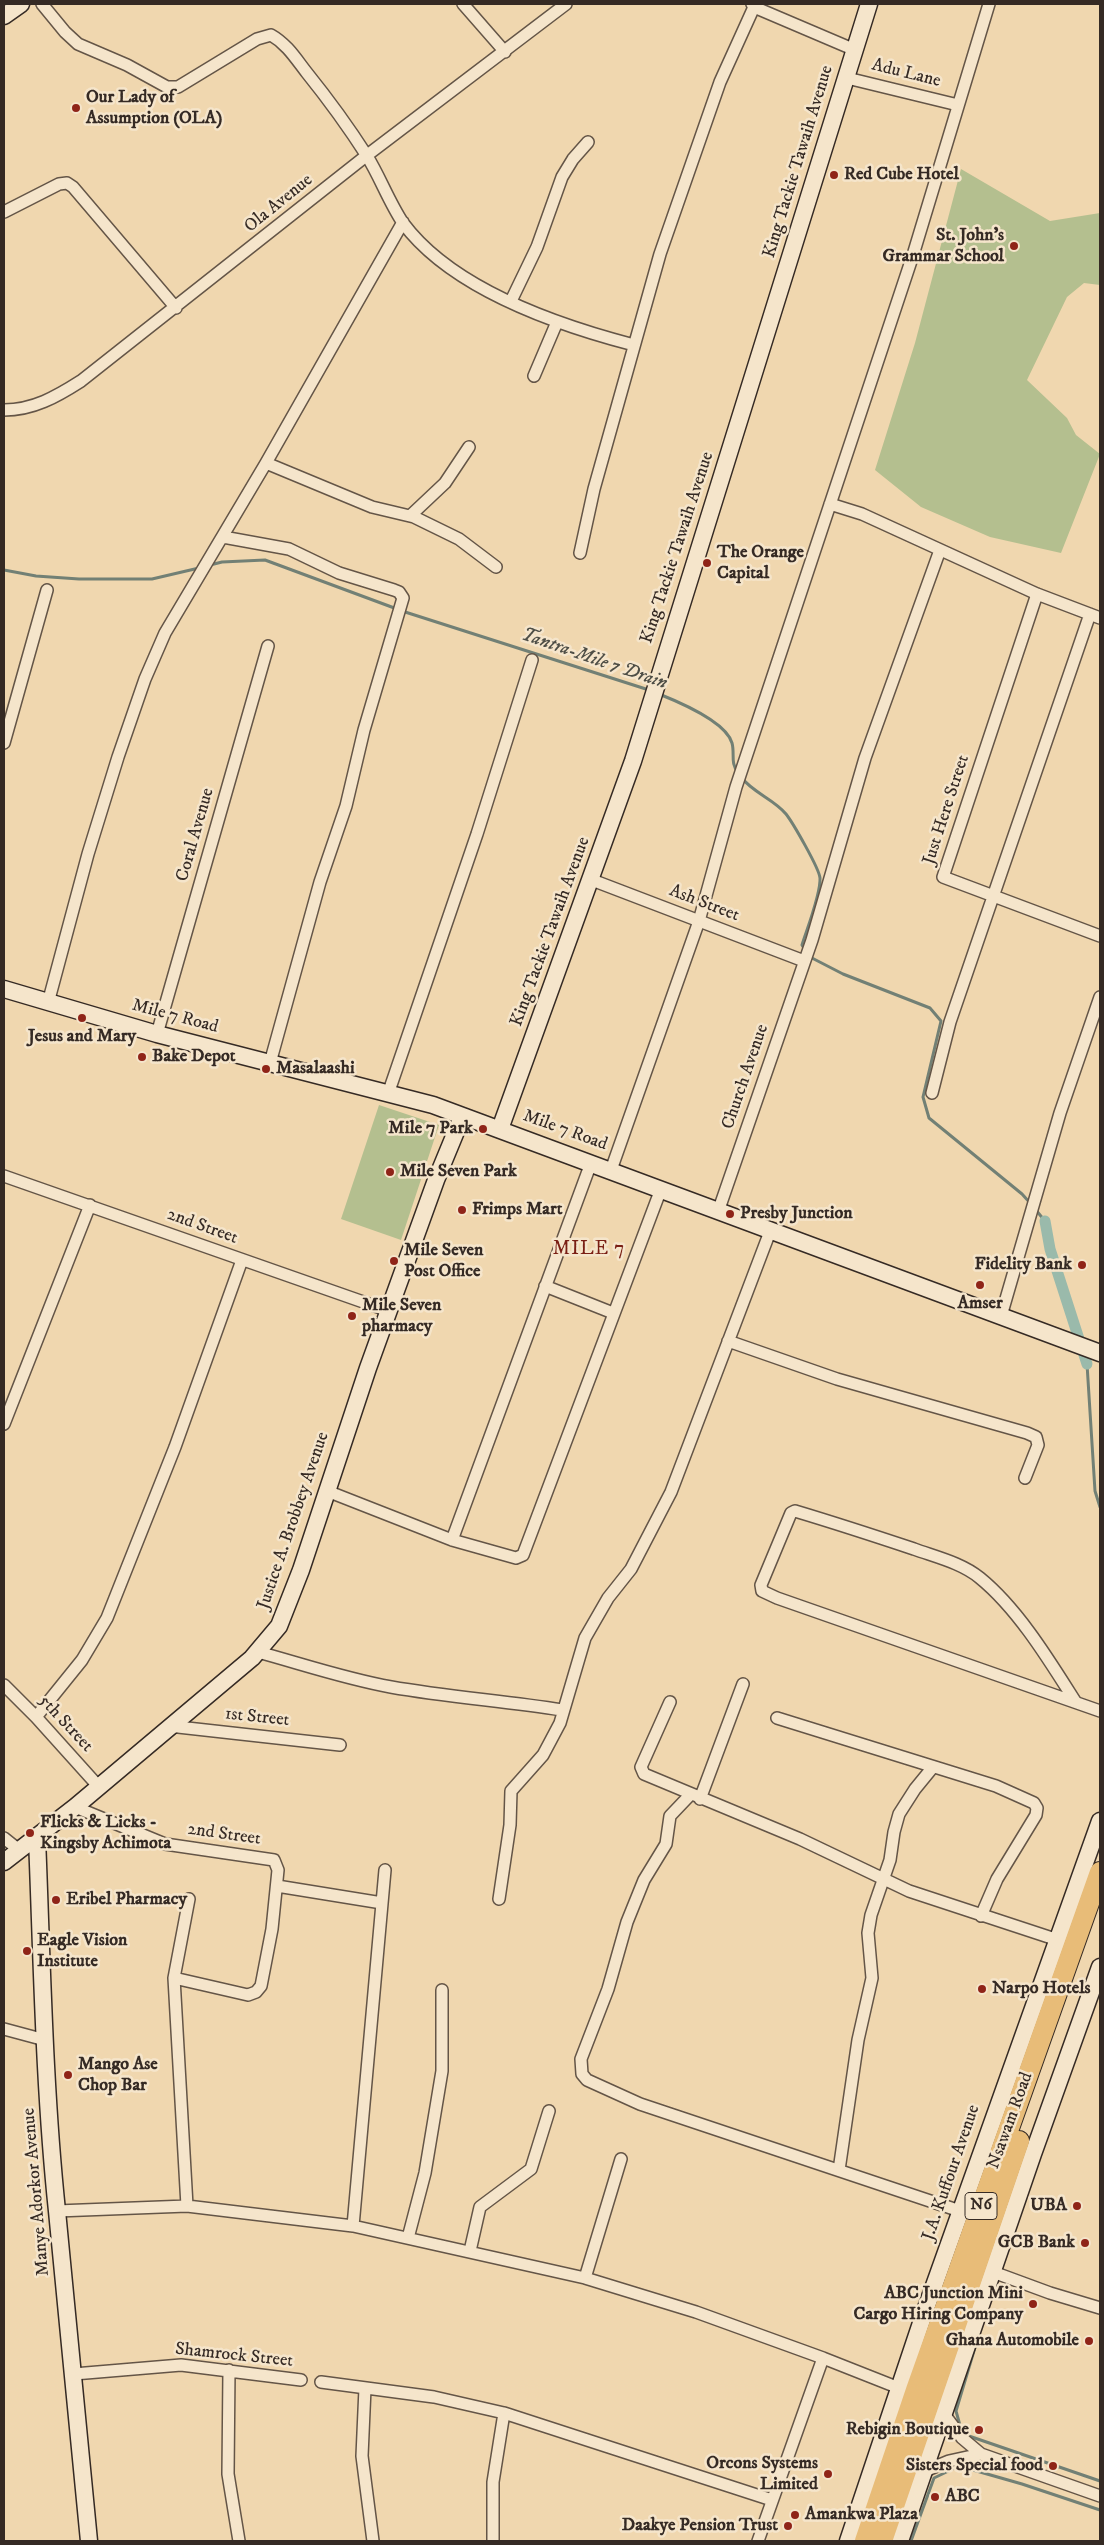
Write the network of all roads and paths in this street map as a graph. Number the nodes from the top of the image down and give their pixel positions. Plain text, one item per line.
1 (21, 4) edge
2 (42, 4) edge
3 (463, 4) edge
4 (566, 4) edge
5 (870, 4) edge
6 (989, 4) edge
7 (753, 6) edge
8 (4, 16) edge
9 (856, 50) junction
10 (505, 52) junction
11 (847, 78) junction
12 (958, 105) junction
13 (588, 142) dead end
14 (366, 156) junction
15 (4, 212) edge
16 (403, 222) junction
17 (511, 301) junction
18 (176, 308) junction
19 (557, 322) junction
20 (634, 345) junction
21 (534, 376) dead end
22 (4, 410) edge
23 (469, 447) dead end
24 (266, 463) junction
25 (830, 504) junction
26 (410, 516) junction
27 (223, 537) junction
28 (940, 550) junction
29 (580, 553) dead end
30 (496, 567) dead end
31 (47, 590) dead end
32 (1037, 594) junction
33 (1095, 616) edge
34 (268, 646) dead end
35 (532, 660) dead end
36 (4, 743) edge
37 (592, 880) junction
38 (992, 896) junction
39 (699, 921) junction
40 (1100, 936) edge
41 (804, 958) junction
42 (4, 989) edge
43 (1100, 997) edge
44 (48, 1003) junction
45 (157, 1034) junction
46 (270, 1063) junction
47 (932, 1093) dead end
48 (388, 1094) junction
49 (462, 1116) junction
50 (500, 1129) junction
51 (591, 1163) junction
52 (611, 1170) junction
53 (4, 1176) edge
54 (661, 1189) junction
55 (90, 1205) junction
56 (719, 1209) junction
57 (771, 1229) junction
58 (242, 1260) junction
59 (545, 1286) junction
60 (389, 1311) junction
61 (613, 1313) junction
62 (1001, 1316) junction
63 (728, 1341) junction
64 (1100, 1353) edge
65 (4, 1424) edge
66 (1025, 1478) dead end
67 (328, 1491) junction
68 (452, 1540) junction
69 (258, 1652) junction
70 (742, 1684) dead end
71 (4, 1685) edge
72 (1075, 1701) junction
73 (670, 1702) dead end
74 (562, 1710) junction
75 (1100, 1711) edge
76 (36, 1717) junction
77 (776, 1718) dead end
78 (169, 1726) junction
79 (340, 1745) dead end
80 (933, 1767) junction
81 (98, 1787) junction
82 (695, 1797) junction
83 (75, 1807) junction
84 (1100, 1821) edge
85 (4, 1838) edge
86 (37, 1838) junction
87 (19, 1850) junction
88 (4, 1862) edge
89 (385, 1870) dead end
90 (1100, 1872) edge
91 (883, 1879) junction
92 (277, 1886) junction
93 (189, 1899) dead end
94 (499, 1899) dead end
95 (382, 1903) junction
96 (1100, 1909) edge
97 (981, 1916) junction
98 (1058, 1940) junction
99 (1100, 1967) edge
100 (174, 1978) junction
101 (442, 1990) dead end
102 (4, 2029) edge
103 (45, 2040) junction
104 (549, 2111) dead end
105 (621, 2159) dead end
106 (839, 2170) junction
107 (187, 2206) junction
108 (57, 2211) junction
109 (960, 2212) junction
110 (353, 2226) junction
111 (408, 2238) junction
112 (470, 2251) junction
113 (993, 2272) junction
114 (585, 2278) junction
115 (1100, 2308) edge
116 (823, 2358) junction
117 (229, 2370) junction
118 (74, 2374) junction
119 (301, 2380) dead end
120 (321, 2382) dead end
121 (365, 2388) junction
122 (899, 2388) junction
123 (504, 2413) junction
124 (944, 2414) junction
125 (981, 2454) junction
126 (925, 2471) junction
127 (1100, 2496) edge
128 (772, 2500) junction
129 (89, 2541) edge
130 (239, 2541) edge
131 (373, 2541) edge
132 (493, 2541) edge
133 (758, 2541) edge
134 (848, 2541) edge
135 (865, 2541) edge
136 (882, 2541) edge
137 (900, 2541) edge

1 - 8 street
2 - 14 street
3 - 10 street
4 - 10 street, Ola Avenue
5 - 9 street, King Tackie Tawaih Avenue
6 - 12 street
7 - 9 street
7 - 20 street
9 - 11 street, King Tackie Tawaih Avenue
10 - 14 street, Ola Avenue
11 - 12 street, Adu Lane
11 - 37 street, King Tackie Tawaih Avenue
12 - 25 street
13 - 17 street
14 - 16 street
14 - 18 street, Ola Avenue
15 - 18 street
16 - 17 street
16 - 24 street
17 - 19 street
18 - 22 street, Ola Avenue
19 - 20 street
19 - 21 street
20 - 29 street
23 - 26 street
24 - 26 street
24 - 27 street
25 - 28 street
25 - 39 street
26 - 30 street
27 - 44 street
27 - 46 street
28 - 32 street
28 - 41 street, Church Avenue
31 - 36 street
32 - 33 street
32 - 38 street, Just Here Street
33 - 38 street
34 - 45 street, Coral Avenue
35 - 48 street
37 - 39 street, Ash Street
37 - 50 street, King Tackie Tawaih Avenue
38 - 40 street, Just Here Street
38 - 47 street
39 - 41 street, Ash Street
39 - 52 street
41 - 56 street, Church Avenue
42 - 44 street, Mile 7 Road
43 - 62 street
44 - 45 street, Mile 7 Road
45 - 46 street, Mile 7 Road
46 - 48 street, Mile 7 Road
48 - 49 street, Mile 7 Road
49 - 50 street, Mile 7 Road
49 - 60 street, Justice A. Brobbey Avenue
50 - 51 street, Mile 7 Road
51 - 52 street, Mile 7 Road
51 - 59 street
52 - 54 street, Mile 7 Road
53 - 55 street, 2nd Street
54 - 56 street, Mile 7 Road
54 - 61 street
55 - 58 street, 2nd Street
55 - 65 street
56 - 57 street, Mile 7 Road
57 - 62 street, Mile 7 Road
57 - 63 street
58 - 60 street, 2nd Street
58 - 76 street
59 - 61 street
59 - 68 street
60 - 67 street, Justice A. Brobbey Avenue
61 - 68 street
62 - 64 street, Mile 7 Road
63 - 66 street
63 - 74 street
67 - 68 street
67 - 69 street, Justice A. Brobbey Avenue
69 - 74 street
69 - 78 street, Justice A. Brobbey Avenue
70 - 82 street
71 - 76 street, 5th Street
72 - 72 street
72 - 75 street
73 - 82 street
74 - 94 street
76 - 81 street, 5th Street
77 - 80 street
78 - 79 street, 1st Street
78 - 81 street, Justice A. Brobbey Avenue
80 - 91 street
80 - 97 street
81 - 83 street, Justice A. Brobbey Avenue
82 - 91 street
82 - 106 street
83 - 86 street, Justice A. Brobbey Avenue
83 - 92 street, 2nd Street
84 - 98 street, J.A. Kuffour Avenue
85 - 87 street
86 - 87 street, Justice A. Brobbey Avenue
86 - 103 street, Manye Adorkor Avenue
87 - 88 street, Justice A. Brobbey Avenue
89 - 95 street
90 - 135 highway, Nsawam Road / N6
91 - 97 street
91 - 106 street
92 - 95 street
92 - 100 street
93 - 100 street
95 - 110 street
96 - 136 highway, Nsawam Road / N6
97 - 98 street
98 - 109 street, J.A. Kuffour Avenue
99 - 113 street
100 - 107 street
101 - 111 street
102 - 103 street
103 - 108 street, Manye Adorkor Avenue
104 - 112 street
105 - 114 street
106 - 109 street
107 - 108 street
107 - 110 street
108 - 118 street, Manye Adorkor Avenue
109 - 122 street, J.A. Kuffour Avenue
110 - 111 street
111 - 112 street
112 - 114 street
113 - 115 street
113 - 124 street
114 - 116 street
116 - 122 street
116 - 128 street
117 - 118 street, Shamrock Street
117 - 119 street, Shamrock Street
117 - 130 street
118 - 129 street, Manye Adorkor Avenue
120 - 121 street
121 - 123 street
121 - 131 street
122 - 134 street, J.A. Kuffour Avenue
123 - 128 street
123 - 132 street
124 - 125 street
124 - 126 street
125 - 126 street
125 - 127 street
126 - 137 street
128 - 133 street

